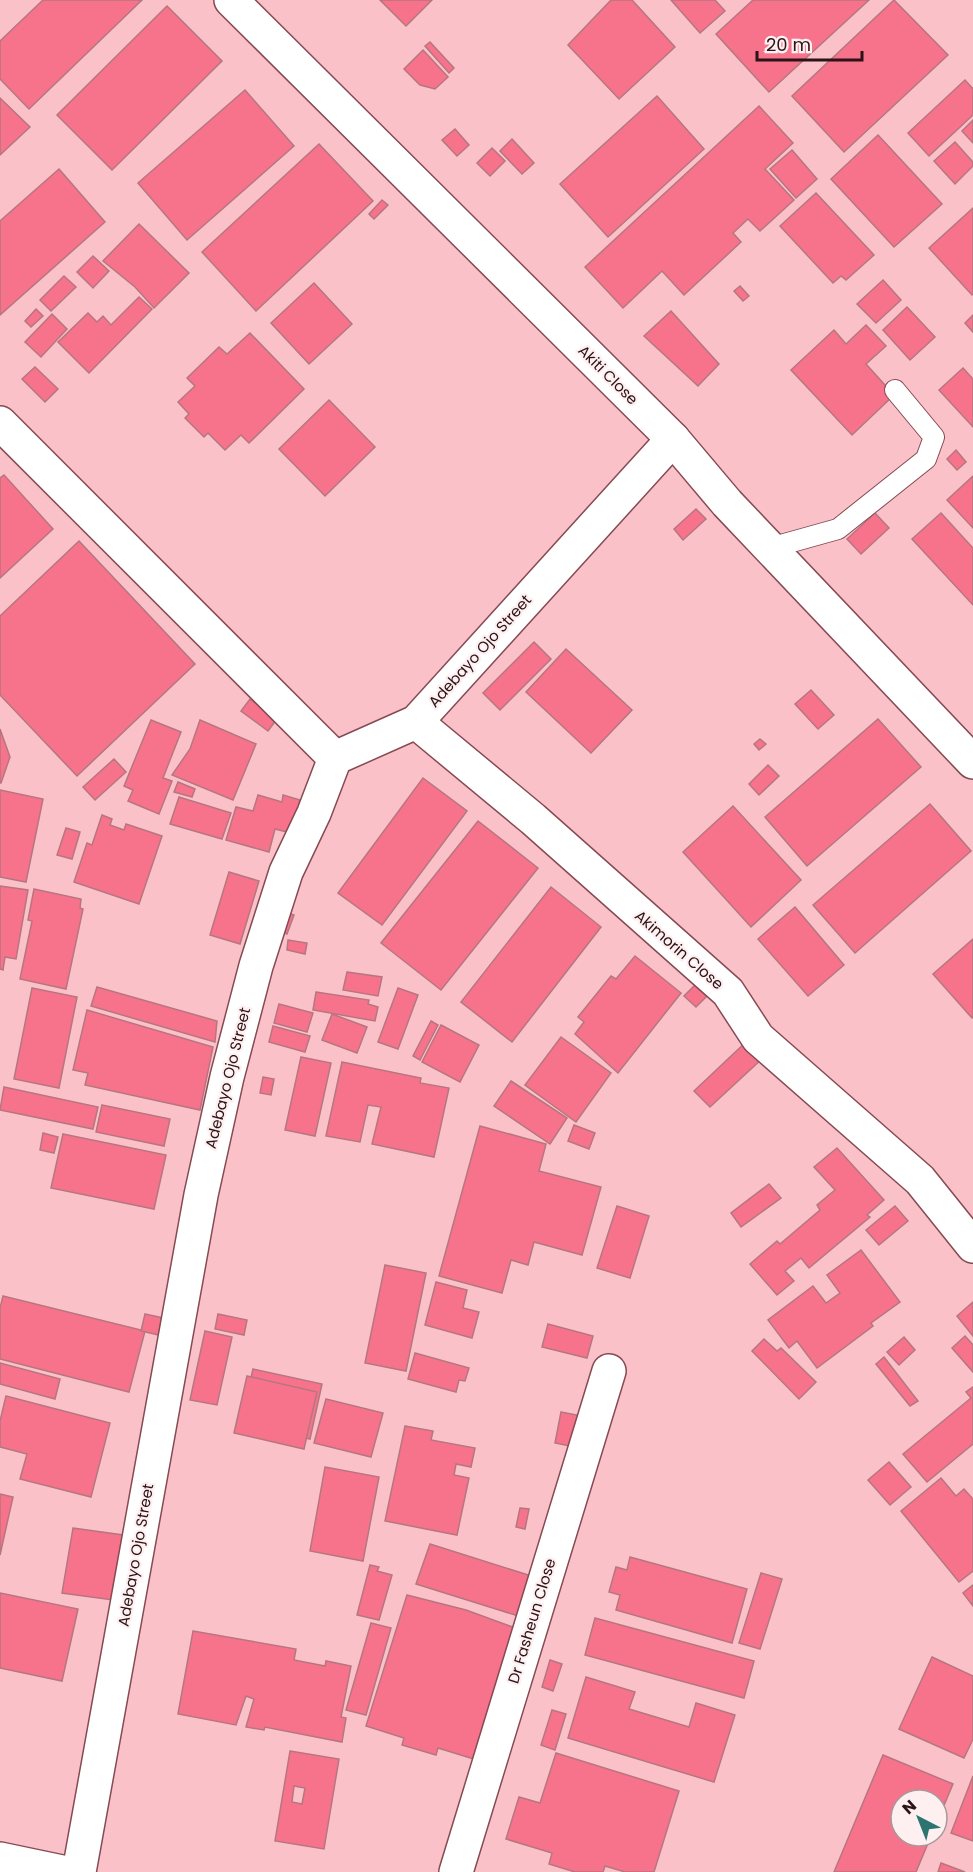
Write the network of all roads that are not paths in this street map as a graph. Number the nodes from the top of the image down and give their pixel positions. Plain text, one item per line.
1 (231, 0) edge
2 (895, 390) dead end
3 (0, 423) edge
4 (673, 440) junction
5 (770, 548) junction
6 (416, 722) junction
7 (335, 758) junction
8 (973, 762) edge
9 (973, 1246) edge
10 (609, 1371) dead end
11 (0, 1859) edge
12 (62, 1872) edge
13 (79, 1872) edge
14 (456, 1872) edge

1 - 4 street, Akiti Close
2 - 5 lane
3 - 7 street
4 - 5 street, Akiti Close
4 - 6 street, Adebayo Ojo Street
5 - 8 street, Akiti Close
6 - 7 street, Adebayo Ojo Street
6 - 9 street, Akimorin Close
7 - 13 street, Adebayo Ojo Street
10 - 14 street, Dr Fasheun Close
11 - 12 street

